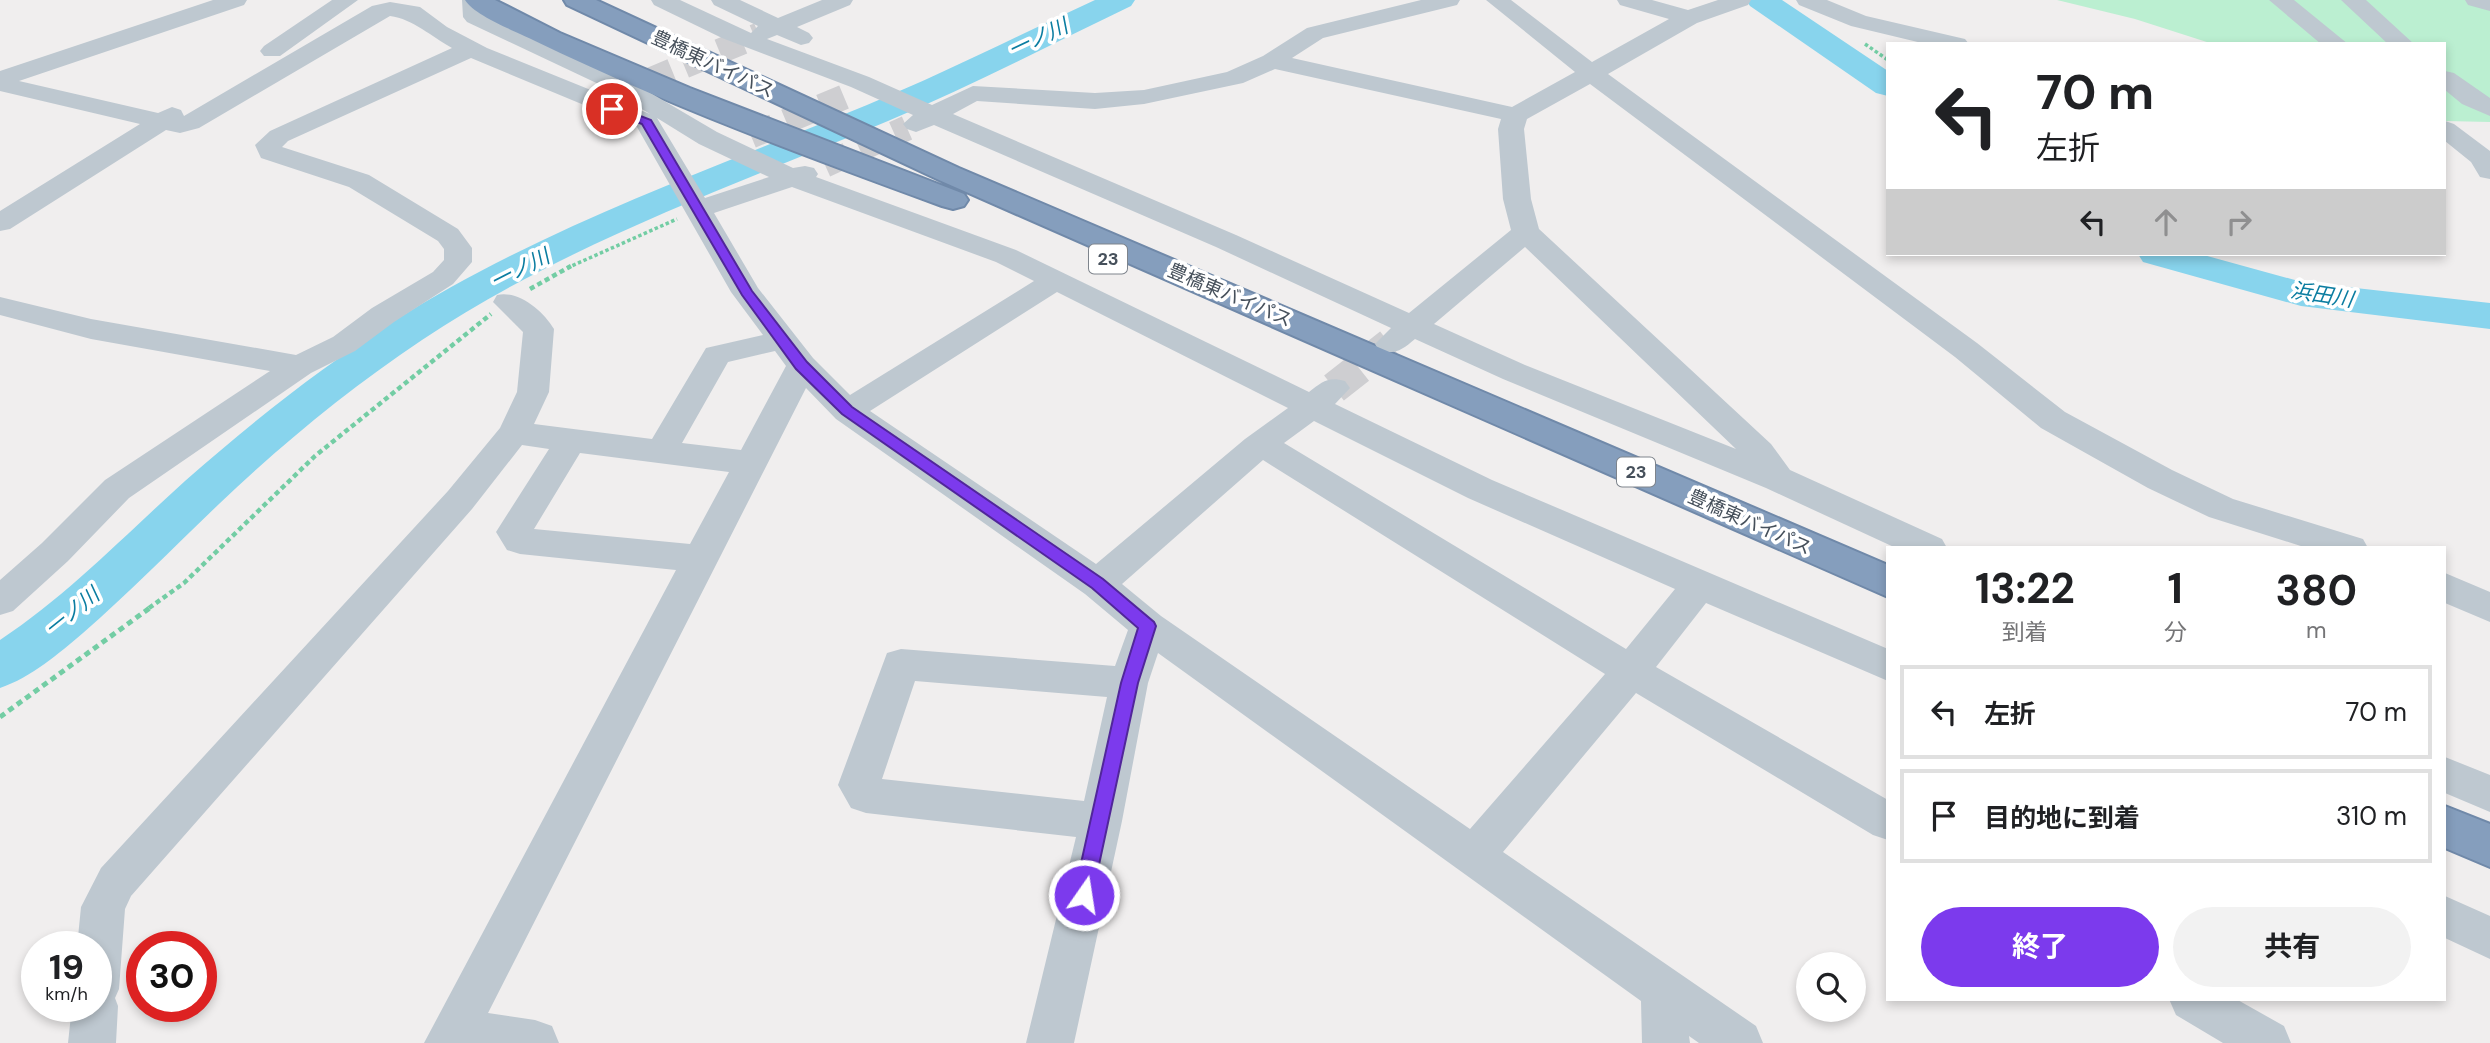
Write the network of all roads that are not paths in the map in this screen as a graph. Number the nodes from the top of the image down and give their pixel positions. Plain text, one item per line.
1 (236, 0) edge
2 (308, 0) edge
3 (475, 0) edge
4 (576, 0) edge
5 (634, 0) edge
6 (662, 0) edge
7 (722, 0) edge
8 (842, 0) edge
9 (1449, 0) edge
10 (1497, 0) edge
11 (1628, 0) edge
12 (1807, 0) edge
13 (2280, 0) edge
14 (2352, 0) edge
15 (2476, 0) edge
16 (1731, 2) edge
17 (2490, 4) edge
18 (339, 6) edge
19 (1689, 18) junction
20 (768, 31) junction
21 (1948, 42) edge
22 (2333, 42) edge
23 (2400, 42) edge
24 (471, 49) junction
25 (1272, 61) junction
26 (1591, 73) junction
27 (2446, 79) edge
28 (0, 81) edge
29 (848, 97) junction
30 (2490, 108) edge
31 (1515, 116) junction
32 (162, 121) junction
33 (905, 124) junction
34 (2446, 130) edge
35 (746, 141) junction
36 (2446, 160) edge
37 (828, 161) junction
38 (675, 170) junction
39 (2489, 171) edge
40 (789, 176) junction
41 (698, 209) junction
42 (0, 223) edge
43 (1526, 232) junction
44 (1056, 280) junction
45 (508, 302) road end
46 (0, 306) edge
47 (1395, 344) junction
48 (792, 353) junction
49 (300, 366) junction
50 (1323, 398) junction
51 (847, 411) junction
52 (514, 433) junction
53 (570, 440) junction
54 (1261, 444) junction
55 (661, 452) junction
56 (751, 463) junction
57 (1777, 479) junction
58 (1925, 546) edge
59 (2344, 546) edge
60 (701, 559) junction
61 (1886, 581) edge
62 (1098, 584) junction
63 (1699, 585) junction
64 (2446, 587) edge
65 (0, 601) edge
66 (2490, 608) edge
67 (1147, 626) junction
68 (1886, 665) edge
69 (1631, 671) junction
70 (1129, 683) junction
71 (2446, 774) edge
72 (2490, 794) edge
73 (1101, 821) junction
74 (1886, 821) edge
75 (2446, 826) edge
76 (2490, 846) edge
77 (1475, 854) junction
78 (2446, 916) edge
79 (101, 931) edge
80 (2490, 938) edge
81 (1664, 989) junction
82 (2195, 1001) edge
83 (94, 1022) edge
84 (451, 1037) edge
85 (92, 1043) edge
86 (536, 1043) edge
87 (1050, 1043) edge
88 (1666, 1043) edge
89 (1739, 1043) edge
90 (2267, 1043) edge

1 - 28 street
2 - 18 street
3 - 35 highway, 23
3 - 35 street
4 - 29 highway, 豊橋東バイパス / 23
5 - 29 highway, 23
6 - 29 street
7 - 20 street
8 - 20 street
9 - 25 street
10 - 26 street
11 - 19 street
12 - 21 street
13 - 22 street
14 - 23 street
15 - 17 street
16 - 19 street
18 - 32 street
19 - 26 street
20 - 29 street
24 - 32 street
24 - 38 street
24 - 49 street
25 - 31 street
25 - 33 street
26 - 31 street
26 - 59 street
27 - 30 street
28 - 32 street
29 - 33 highway, 豊橋東バイパス / 23
29 - 33 street
31 - 43 street
32 - 42 street
33 - 47 street
33 - 47 highway, 豊橋東バイパス / 23
34 - 39 street
35 - 37 highway, 23
35 - 38 street
35 - 40 street
36 - 39 street
37 - 40 street
37 - 47 highway, 23
38 - 41 street
40 - 41 street
40 - 44 street
41 - 48 street
43 - 47 street
43 - 57 street
44 - 50 street
44 - 51 street
45 - 52 street
46 - 49 street
47 - 57 street
47 - 61 highway, 豊橋東バイパス / 23
48 - 51 street
48 - 55 street
48 - 56 street
49 - 65 street
50 - 54 street
50 - 63 street
51 - 62 street
52 - 53 street
52 - 79 street
53 - 55 street
53 - 60 street
54 - 62 street
54 - 69 street
55 - 56 street
56 - 60 street
57 - 58 street
60 - 84 street
62 - 67 street
63 - 68 street
63 - 69 street
64 - 66 street
67 - 70 street
67 - 77 street
69 - 74 street
69 - 77 street
70 - 73 street
70 - 73 street
71 - 72 street
73 - 87 street
75 - 76 highway
77 - 81 street
78 - 80 street
81 - 88 street
81 - 89 street
82 - 90 street
83 - 85 street
84 - 86 street

